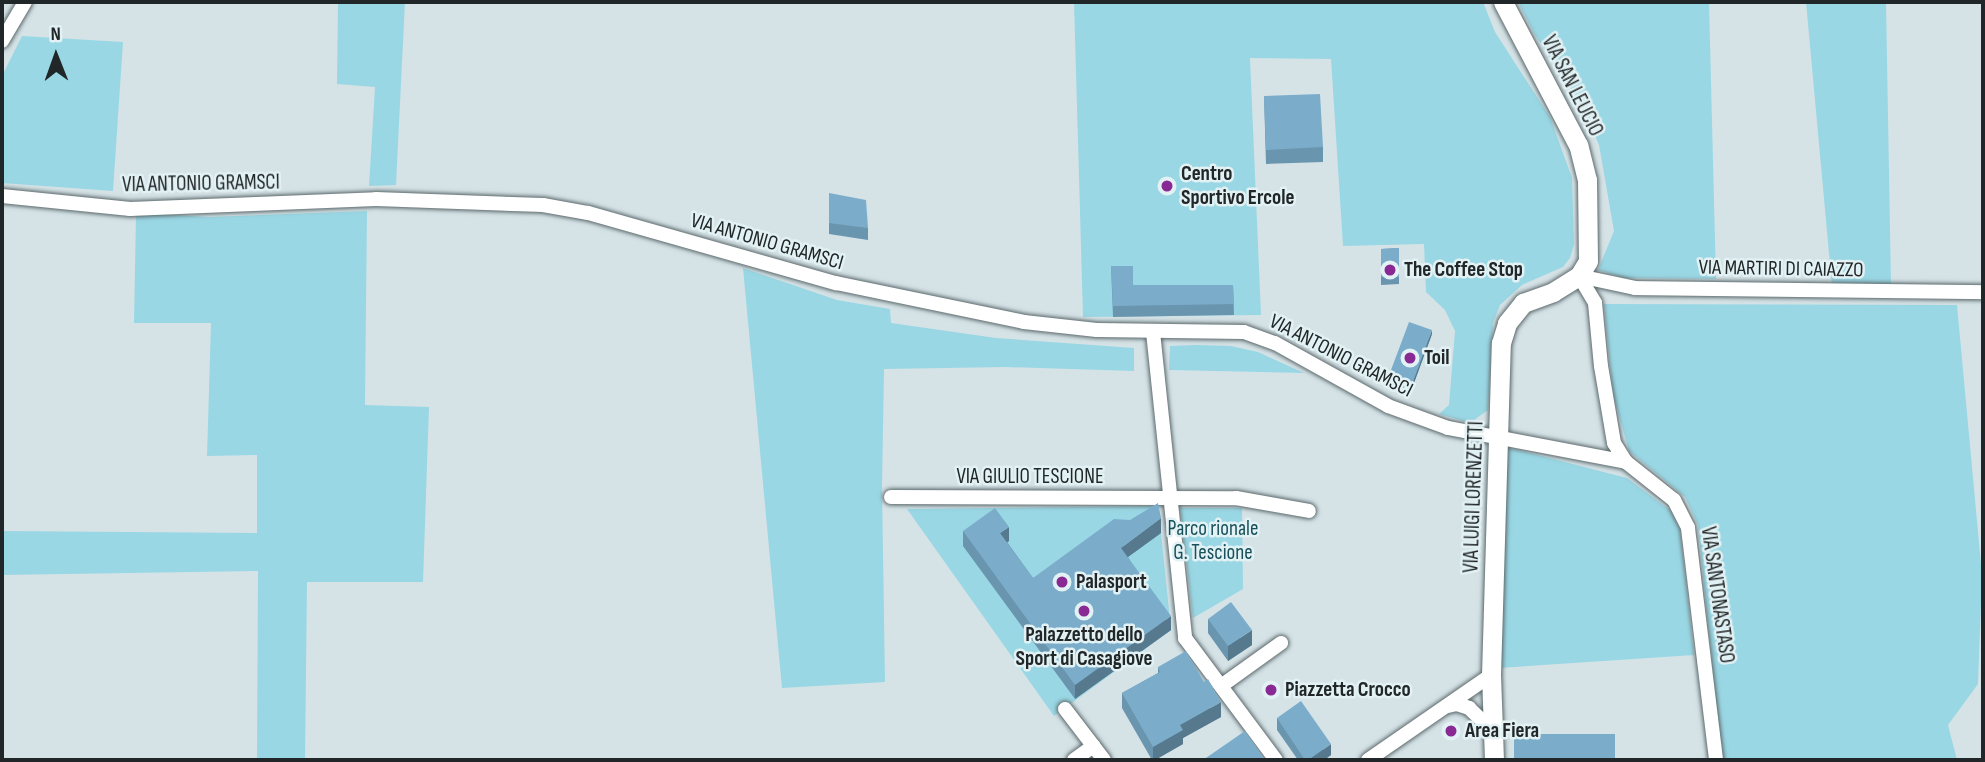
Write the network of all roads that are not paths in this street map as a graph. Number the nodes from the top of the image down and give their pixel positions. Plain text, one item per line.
1 (25, 2) edge
2 (1503, 2) edge
3 (2, 41) edge
4 (2, 195) edge
5 (1579, 276) junction
6 (1983, 292) edge
7 (1153, 332) junction
8 (1498, 439) junction
9 (1626, 463) junction
10 (891, 497) dead end
11 (1169, 499) junction
12 (1309, 511) dead end
13 (1281, 643) dead end
14 (1491, 675) junction
15 (1221, 686) junction
16 (1446, 707) junction
17 (1065, 709) dead end
18 (1493, 731) junction
19 (1093, 746) junction
20 (1074, 760) edge
21 (1104, 760) edge
22 (1276, 760) edge
23 (1368, 760) edge
24 (1494, 760) edge
25 (1716, 760) edge

1 - 3 street
2 - 5 street, VIA SAN LEUCIO
4 - 7 street, VIA ANTONIO GRAMSCI
5 - 6 street, VIA MARTIRI DI CAIAZZO
5 - 8 street, VIA LUIGI LORENZETTI
5 - 9 street, VIA SANTONASTASO
7 - 8 street, VIA ANTONIO GRAMSCI
7 - 11 street
8 - 9 street, VIA SANTONASTASO
8 - 14 street, VIA LUIGI LORENZETTI
9 - 25 street, VIA SANTONASTASO
10 - 11 street, VIA GIULIO TESCIONE
11 - 12 street, VIA GIULIO TESCIONE
11 - 15 street
13 - 15 street
14 - 16 street
14 - 18 street, VIA LUIGI LORENZETTI
15 - 22 street
16 - 18 street
16 - 23 street
17 - 19 street
18 - 24 street, VIA LUIGI LORENZETTI
19 - 20 street
19 - 21 street

